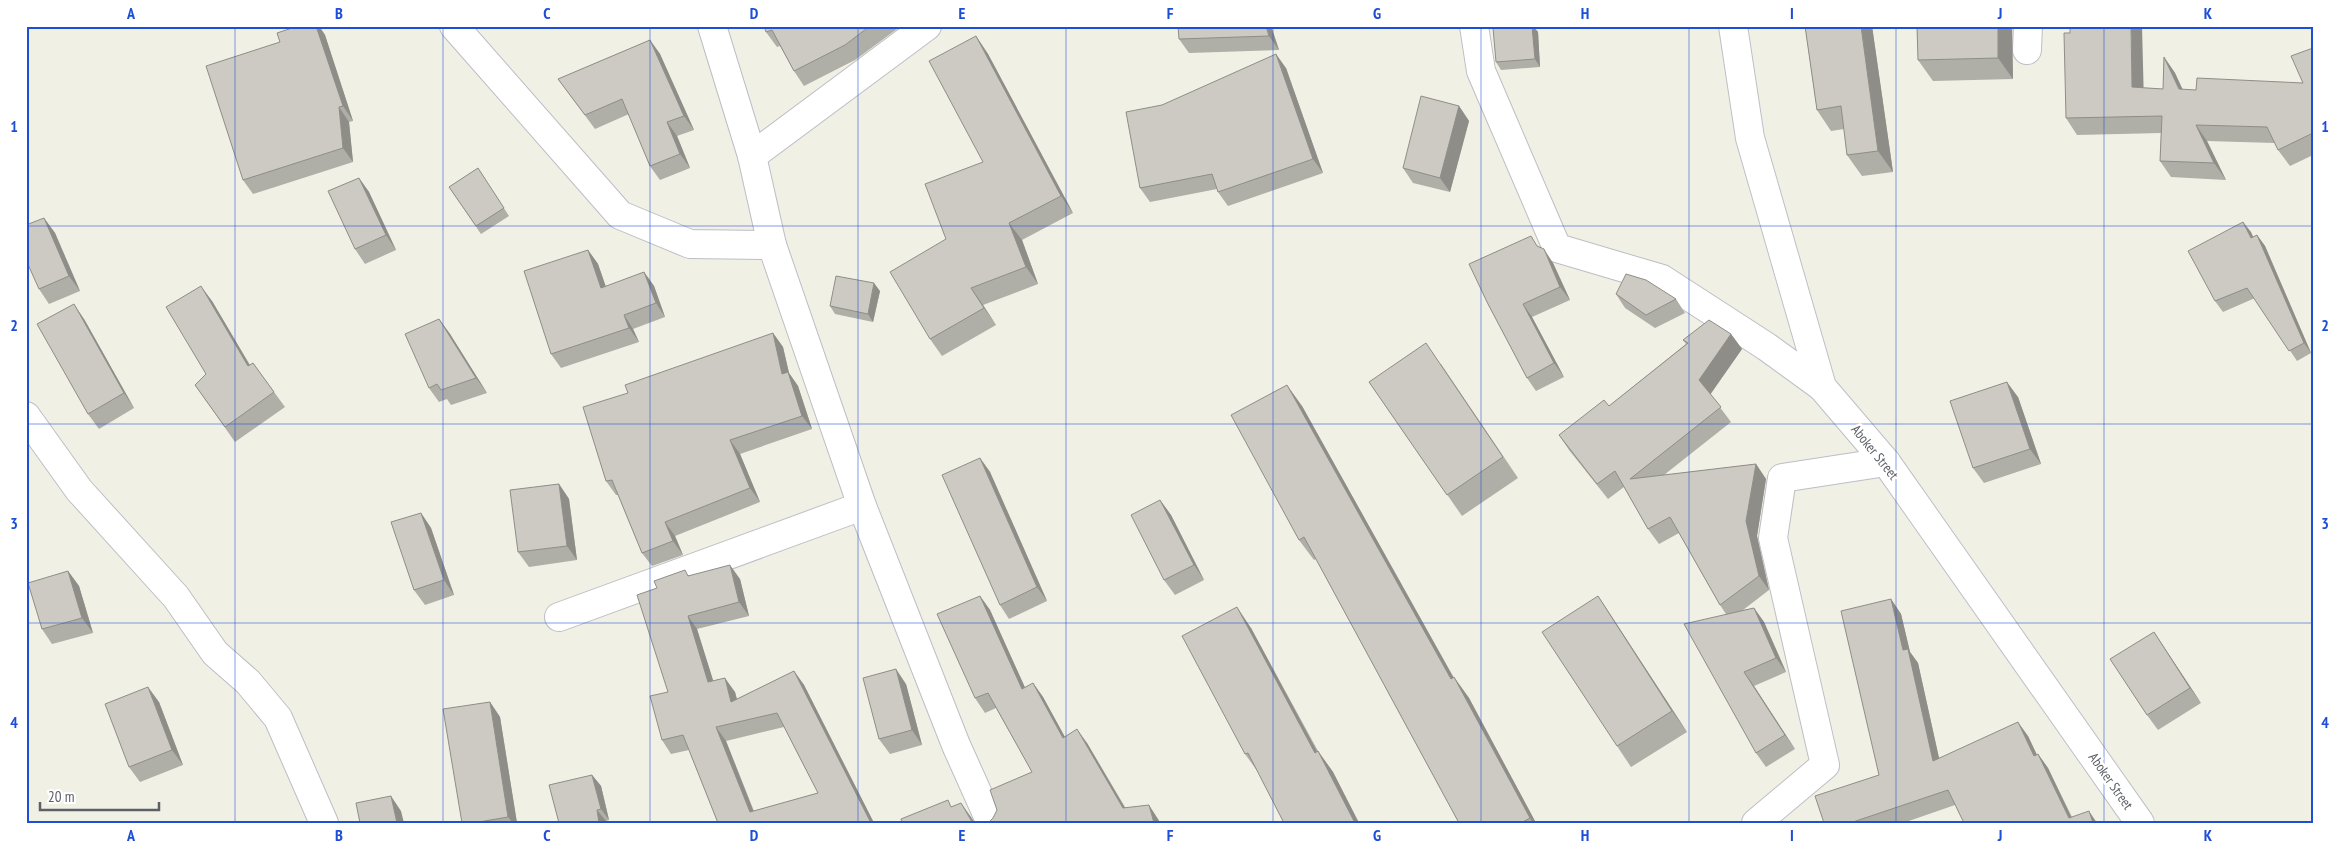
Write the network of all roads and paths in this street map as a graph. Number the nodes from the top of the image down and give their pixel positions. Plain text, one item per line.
1 (454, 26) edge
2 (712, 26) edge
3 (926, 26) edge
4 (1474, 26) edge
5 (1733, 26) edge
6 (752, 156) junction
7 (772, 245) junction
8 (1822, 387) junction
9 (26, 416) edge
10 (1886, 462) junction
11 (862, 506) junction
12 (559, 617) dead end
13 (324, 823) edge
14 (990, 823) edge
15 (1756, 823) edge
16 (2140, 823) edge

1 - 7 street
2 - 6 street
3 - 6 street
4 - 8 street
5 - 8 street, Aboker Street
6 - 7 street
7 - 11 street
8 - 10 street, Aboker Street
9 - 13 street
10 - 15 street
10 - 16 street, Aboker Street
11 - 12 street
11 - 14 street

